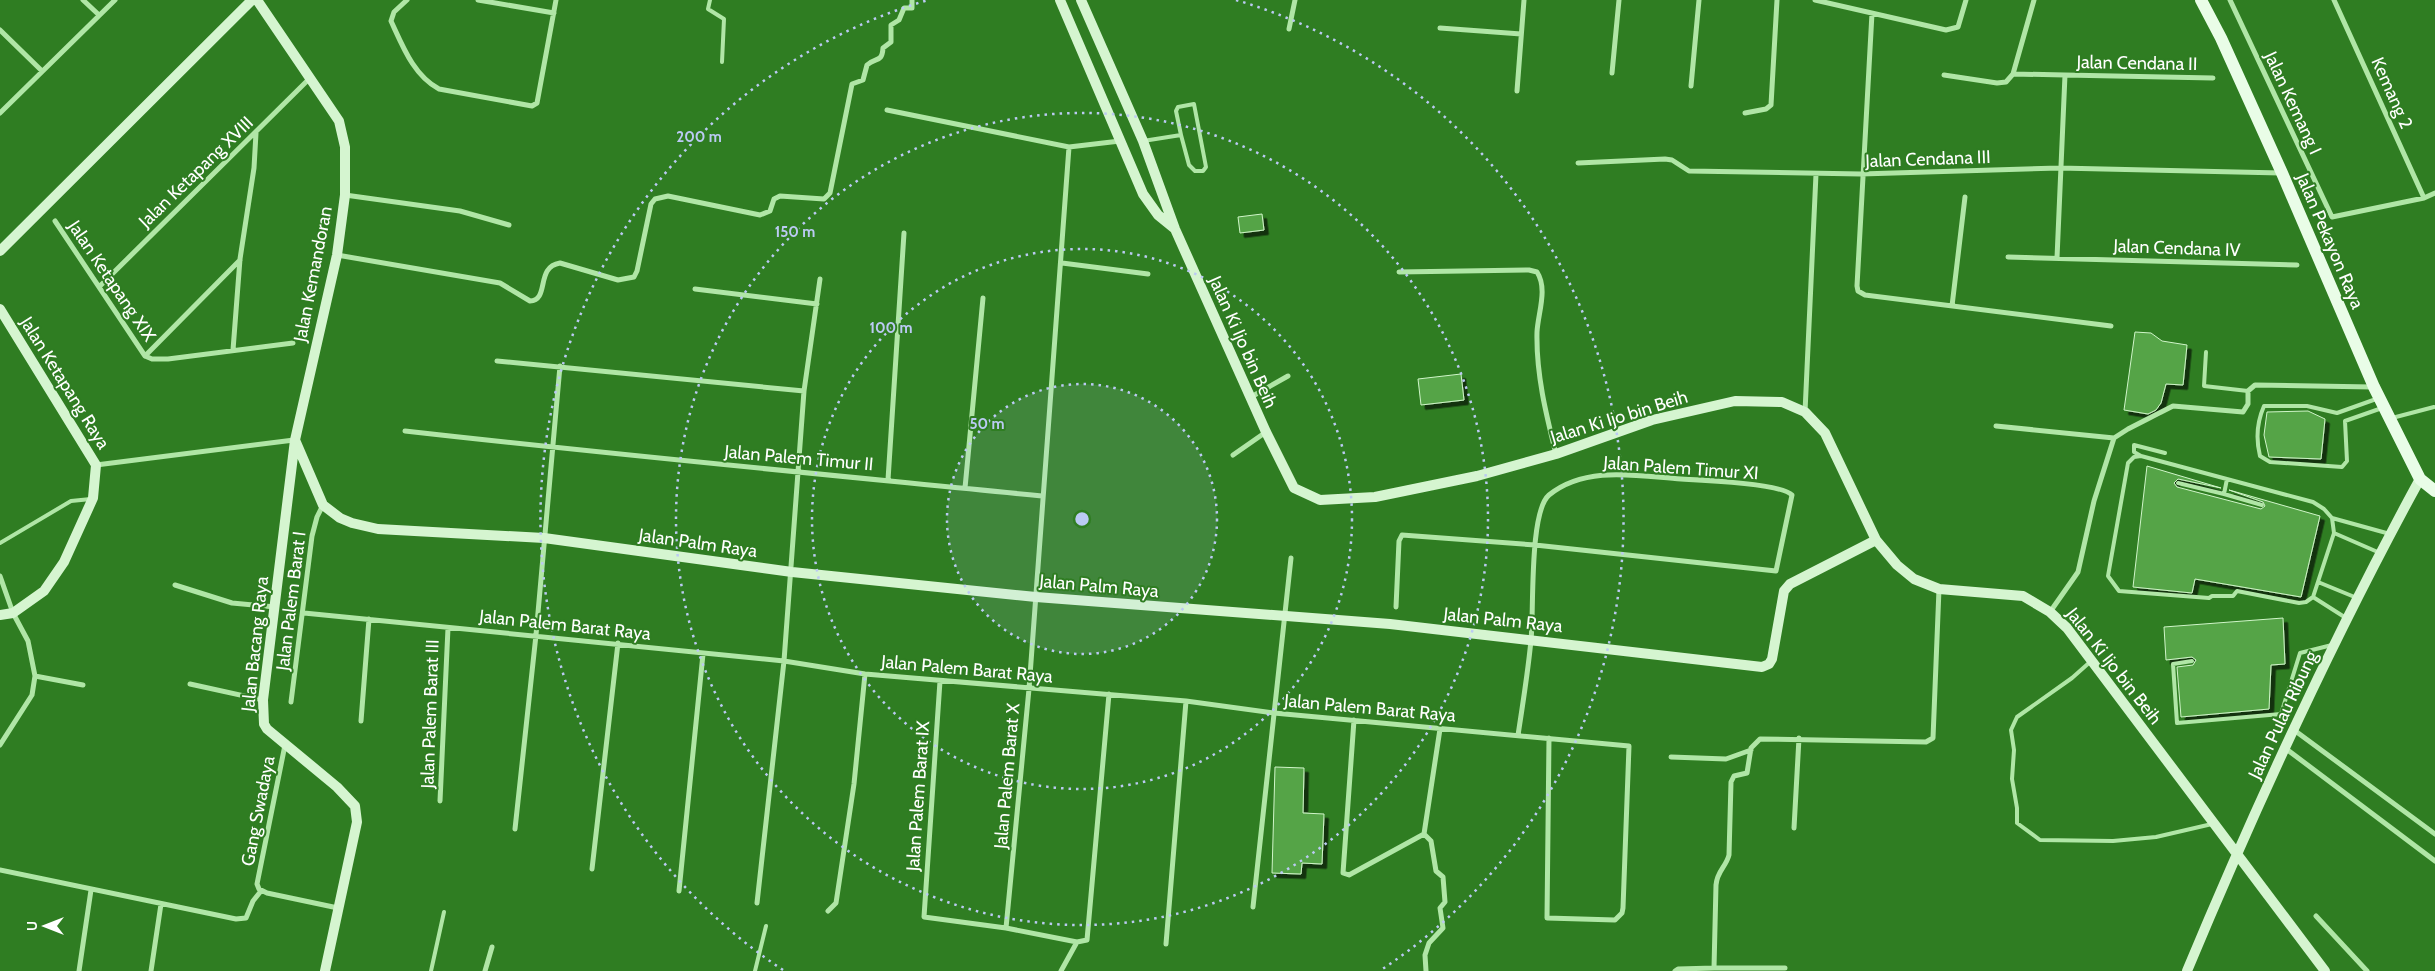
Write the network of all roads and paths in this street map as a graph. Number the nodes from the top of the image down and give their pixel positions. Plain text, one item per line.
1 (83, 0) edge
2 (115, 0) edge
3 (252, 0) edge
4 (257, 0) edge
5 (407, 0) edge
6 (478, 0) edge
7 (556, 0) edge
8 (710, 0) edge
9 (912, 0) edge
10 (1060, 0) edge
11 (1080, 0) edge
12 (1295, 0) edge
13 (1524, 0) edge
14 (1619, 0) edge
15 (1698, 0) edge
16 (1777, 0) edge
17 (1815, 0) edge
18 (1966, 0) edge
19 (2034, 0) edge
20 (2201, 0) edge
21 (2230, 0) edge
22 (2334, 0) edge
23 (554, 13) junction
24 (1872, 13) junction
25 (99, 15) junction
26 (1440, 28) dead end
27 (1289, 29) dead end
28 (0, 30) edge
29 (1521, 34) junction
30 (722, 62) dead end
31 (42, 71) junction
32 (1612, 73) dead end
33 (2013, 74) junction
34 (1944, 75) dead end
35 (2065, 75) junction
36 (310, 78) junction
37 (2213, 78) dead end
38 (1691, 86) dead end
39 (1517, 91) dead end
40 (887, 110) dead end
41 (0, 113) edge
42 (1745, 113) dead end
43 (256, 133) junction
44 (1181, 135) junction
45 (1122, 141) junction
46 (1143, 141) junction
47 (1069, 147) junction
48 (1578, 163) dead end
49 (2059, 168) junction
50 (2282, 173) junction
51 (1816, 174) junction
52 (1861, 174) junction
53 (2435, 193) edge
54 (345, 194) junction
55 (1964, 197) dead end
56 (2424, 198) junction
57 (55, 221) dead end
58 (509, 225) dead end
59 (1175, 229) junction
60 (904, 234) dead end
61 (0, 251) edge
62 (337, 255) junction
63 (2008, 257) dead end
64 (2057, 258) junction
65 (240, 260) junction
66 (1062, 263) junction
67 (2297, 266) dead end
68 (1399, 272) dead end
69 (1148, 274) dead end
70 (820, 279) dead end
71 (100, 286) junction
72 (695, 289) dead end
73 (983, 298) dead end
74 (817, 304) junction
75 (1952, 306) junction
76 (0, 309) edge
77 (2111, 326) dead end
78 (293, 343) dead end
79 (233, 350) junction
80 (2206, 352) dead end
81 (146, 356) junction
82 (497, 361) dead end
83 (560, 366) junction
84 (1288, 376) dead end
85 (804, 391) junction
86 (2248, 391) junction
87 (1250, 397) junction
88 (2382, 403) junction
89 (2434, 407) edge
90 (1805, 412) junction
91 (1996, 426) dead end
92 (405, 431) dead end
93 (1266, 432) junction
94 (2114, 438) junction
95 (295, 440) junction
96 (553, 448) junction
97 (2165, 452) dead end
98 (1556, 454) junction
99 (1232, 455) dead end
100 (2141, 456) junction
101 (96, 464) junction
102 (799, 473) junction
103 (2227, 479) junction
104 (2420, 479) junction
105 (888, 480) junction
106 (2178, 483) dead end
107 (965, 488) junction
108 (2435, 491) edge
109 (2224, 494) junction
110 (1042, 496) junction
111 (93, 498) junction
112 (323, 505) junction
113 (2262, 505) dead end
114 (286, 516) joint
115 (2332, 518) junction
116 (2334, 533) junction
117 (2390, 534) junction
118 (544, 538) junction
119 (1876, 540) junction
120 (0, 543) edge
121 (1535, 545) junction
122 (2380, 553) junction
123 (1290, 558) dead end
124 (792, 572) junction
125 (0, 576) edge
126 (2318, 582) junction
127 (175, 586) dead end
128 (1939, 589) junction
129 (1036, 597) junction
130 (2313, 597) junction
131 (2357, 598) junction
132 (275, 607) junction
133 (1396, 607) dead end
134 (2050, 612) junction
135 (13, 613) junction
136 (304, 613) junction
137 (0, 615) edge
138 (1286, 617) junction
139 (2346, 618) junction
140 (369, 619) junction
141 (448, 628) junction
142 (536, 635) junction
143 (1531, 639) junction
144 (618, 643) junction
145 (2334, 644) junction
146 (703, 654) junction
147 (784, 661) junction
148 (2092, 661) junction
149 (2192, 662) dead end
150 (865, 674) junction
151 (35, 676) junction
152 (940, 681) junction
153 (190, 684) dead end
154 (83, 685) dead end
155 (1029, 689) junction
156 (1109, 694) junction
157 (263, 700) junction
158 (1186, 701) junction
159 (291, 702) dead end
160 (1274, 713) junction
161 (1354, 720) junction
162 (360, 721) dead end
163 (1440, 729) junction
164 (2293, 730) junction
165 (1518, 734) junction
166 (1549, 738) junction
167 (1799, 738) junction
168 (0, 745) edge
169 (286, 745) junction
170 (2285, 748) junction
171 (1751, 750) junction
172 (1671, 757) dead end
173 (440, 801) dead end
174 (2215, 824) junction
175 (515, 828) dead end
176 (1794, 828) dead end
177 (1424, 834) junction
178 (2435, 834) edge
179 (2236, 853) junction
180 (2435, 861) edge
181 (592, 869) dead end
182 (0, 870) edge
183 (91, 890) junction
184 (261, 891) junction
185 (678, 891) dead end
186 (757, 903) dead end
187 (161, 904) junction
188 (1254, 907) dead end
189 (339, 908) junction
190 (828, 911) dead end
191 (444, 912) dead end
192 (2316, 916) dead end
193 (766, 926) dead end
194 (1006, 928) junction
195 (1077, 942) junction
196 (1166, 944) dead end
197 (492, 947) dead end
198 (1714, 968) junction
199 (1785, 968) dead end
200 (2323, 970) edge
201 (79, 971) edge
202 (150, 971) edge
203 (324, 971) edge
204 (431, 971) edge
205 (485, 971) edge
206 (755, 971) edge
207 (1061, 971) edge
208 (1426, 971) edge
209 (1676, 971) edge
210 (2187, 971) edge
211 (2368, 971) edge

1 - 25 street
2 - 25 street
3 - 61 street
4 - 36 street, Jalan Kemandoran
5 - 23 street
6 - 23 street
7 - 23 street
8 - 30 lane
9 - 62 street
10 - 45 street, Jalan Ki Ijo bin Beih
11 - 46 street, Jalan Ki Ijo bin Beih
12 - 27 street
13 - 29 street
14 - 32 street
15 - 38 street
16 - 42 street
17 - 24 street
18 - 24 street
19 - 33 street
20 - 50 main road, Jalan Pekayon Raya
21 - 56 street, Jalan Kemang I
22 - 56 street, Kemang 2
24 - 52 street
25 - 31 street
26 - 29 street
28 - 31 street
29 - 39 street
31 - 41 street
33 - 34 street
33 - 35 street
35 - 37 street, Jalan Cendana II
35 - 49 street, Jalan Cendana II
36 - 43 street, Jalan Ketapang XVIII
36 - 54 street, Jalan Kemandoran
40 - 47 street
43 - 65 street
43 - 71 street, Jalan Ketapang XVIII
44 - 44 lane
44 - 46 lane
45 - 47 street
45 - 59 street, Jalan Ki Ijo bin Beih
46 - 59 street, Jalan Ki Ijo bin Beih
47 - 66 street, Jalan Palem Barat X
48 - 51 street, Jalan Cendana III
49 - 50 street, Jalan Cendana III
49 - 52 street, Jalan Cendana III
49 - 64 street
50 - 88 main road, Jalan Pekayon Raya
51 - 52 street, Jalan Cendana III
51 - 90 street
52 - 75 street
53 - 56 street
54 - 58 street
54 - 62 street, Jalan Kemandoran
55 - 75 street
57 - 71 street, Jalan Ketapang XIX
59 - 87 street, Jalan Ki Ijo bin Beih
60 - 105 street
62 - 95 street, Jalan Kemandoran
63 - 64 street, Jalan Cendana IV
64 - 67 street, Jalan Cendana IV
65 - 79 street
65 - 81 street
66 - 69 street
66 - 110 street, Jalan Palem Barat X
68 - 98 street
70 - 74 street
71 - 81 street, Jalan Ketapang XIX
72 - 74 street
73 - 107 street
74 - 85 street
75 - 77 street
76 - 101 street, Jalan Ketapang Raya
78 - 79 street
79 - 81 street
80 - 86 lane
82 - 83 street
83 - 85 street
83 - 96 street
84 - 87 street
85 - 102 street
86 - 88 street
86 - 94 street
87 - 93 street, Jalan Ki Ijo bin Beih
88 - 88 lane
88 - 89 lane
88 - 104 main road, Jalan Pekayon Raya
90 - 98 street, Jalan Ki Ijo bin Beih
90 - 119 street, Jalan Ki Ijo bin Beih
91 - 94 street
92 - 96 street, Jalan Palem Timur II
93 - 98 street, Jalan Ki Ijo bin Beih
93 - 99 street
94 - 134 street
95 - 101 street
95 - 112 street
95 - 114 street, Jalan Kemandoran
96 - 102 street, Jalan Palem Timur II
96 - 118 street
97 - 100 lane
100 - 103 lane
100 - 130 lane
101 - 111 street, Jalan Ketapang Raya
102 - 105 street, Jalan Palem Timur II
102 - 124 street
103 - 109 lane
103 - 115 lane
104 - 108 main road, Jalan Pekayon Raya
104 - 117 street, Jalan Pulau Ribung
105 - 107 street, Jalan Palem Timur II
106 - 109 lane
107 - 110 street, Jalan Palem Timur II
109 - 113 lane
110 - 129 street, Jalan Palem Barat X
111 - 120 lane
111 - 135 street, Jalan Ketapang Raya
112 - 118 street, Jalan Palm Raya
112 - 136 street, Jalan Palem Barat I
114 - 132 street, Jalan Bacang Raya
115 - 116 lane
115 - 117 lane
116 - 122 lane
116 - 126 lane
117 - 122 street, Jalan Pulau Ribung
118 - 124 street, Jalan Palm Raya
118 - 142 street
119 - 128 street, Jalan Ki Ijo bin Beih
119 - 143 street, Jalan Palm Raya
121 - 121 street, Jalan Palem Timur XI
121 - 133 street
121 - 143 street, Jalan Palem Timur XI
122 - 131 street, Jalan Pulau Ribung
123 - 138 street
124 - 129 street, Jalan Palm Raya
124 - 147 street
125 - 135 street
126 - 130 lane
126 - 131 lane
127 - 132 street
128 - 134 street, Jalan Ki Ijo bin Beih
128 - 167 street
129 - 138 street, Jalan Palm Raya
129 - 155 street, Jalan Palem Barat X
130 - 139 lane
131 - 139 street, Jalan Pulau Ribung
132 - 157 street, Jalan Bacang Raya
134 - 148 street, Jalan Ki Ijo bin Beih
135 - 137 street, Jalan Ketapang Raya
135 - 151 street
136 - 140 street, Jalan Palem Barat Raya
136 - 159 street, Jalan Palem Barat I
138 - 143 street, Jalan Palm Raya
138 - 160 street
139 - 145 street, Jalan Pulau Ribung
140 - 141 street, Jalan Palem Barat Raya
140 - 162 street
141 - 142 street, Jalan Palem Barat Raya
141 - 173 street, Jalan Palem Barat III
142 - 144 street, Jalan Palem Barat Raya
142 - 175 street
143 - 165 street, Jalan Palem Timur XI
144 - 146 street, Jalan Palem Barat Raya
144 - 181 street
145 - 149 lane
145 - 164 street, Jalan Pulau Ribung
146 - 147 street, Jalan Palem Barat Raya
146 - 185 street
147 - 150 street, Jalan Palem Barat Raya
147 - 186 street
148 - 174 street, Jalan Ki Ijo bin Beih
148 - 174 lane
150 - 152 street, Jalan Palem Barat Raya
150 - 190 street
151 - 154 street
151 - 168 street
152 - 155 street, Jalan Palem Barat Raya
152 - 194 street, Jalan Palem Barat IX
153 - 157 street
155 - 156 street, Jalan Palem Barat Raya
155 - 194 street, Jalan Palem Barat X
156 - 158 street, Jalan Palem Barat Raya
156 - 195 street
157 - 169 street, Jalan Bacang Raya
158 - 160 street, Jalan Palem Barat Raya
158 - 196 street
160 - 161 street, Jalan Palem Barat Raya
160 - 188 street
161 - 163 street, Jalan Palem Barat Raya
161 - 177 street
163 - 165 street, Jalan Palem Barat Raya
163 - 177 street
164 - 170 street, Jalan Pulau Ribung
164 - 178 street
165 - 166 street, Jalan Palem Barat Raya
166 - 166 street, Jalan Palem Barat Raya
167 - 171 street
167 - 176 street
169 - 184 street, Gang Swadaya
169 - 189 street, Jalan Bacang Raya
170 - 179 street, Jalan Pulau Ribung
170 - 180 street
171 - 172 street
171 - 198 street
174 - 179 street, Jalan Ki Ijo bin Beih
177 - 208 street
179 - 200 street, Jalan Ki Ijo bin Beih
179 - 210 street, Jalan Pulau Ribung
182 - 183 street
183 - 187 street
183 - 201 street
184 - 187 street
184 - 189 street, Gang Swadaya
187 - 202 street
189 - 203 street, Jalan Bacang Raya
191 - 204 lane
192 - 211 street
193 - 206 lane
194 - 195 street
195 - 207 street
197 - 205 street
198 - 199 street
198 - 209 street

